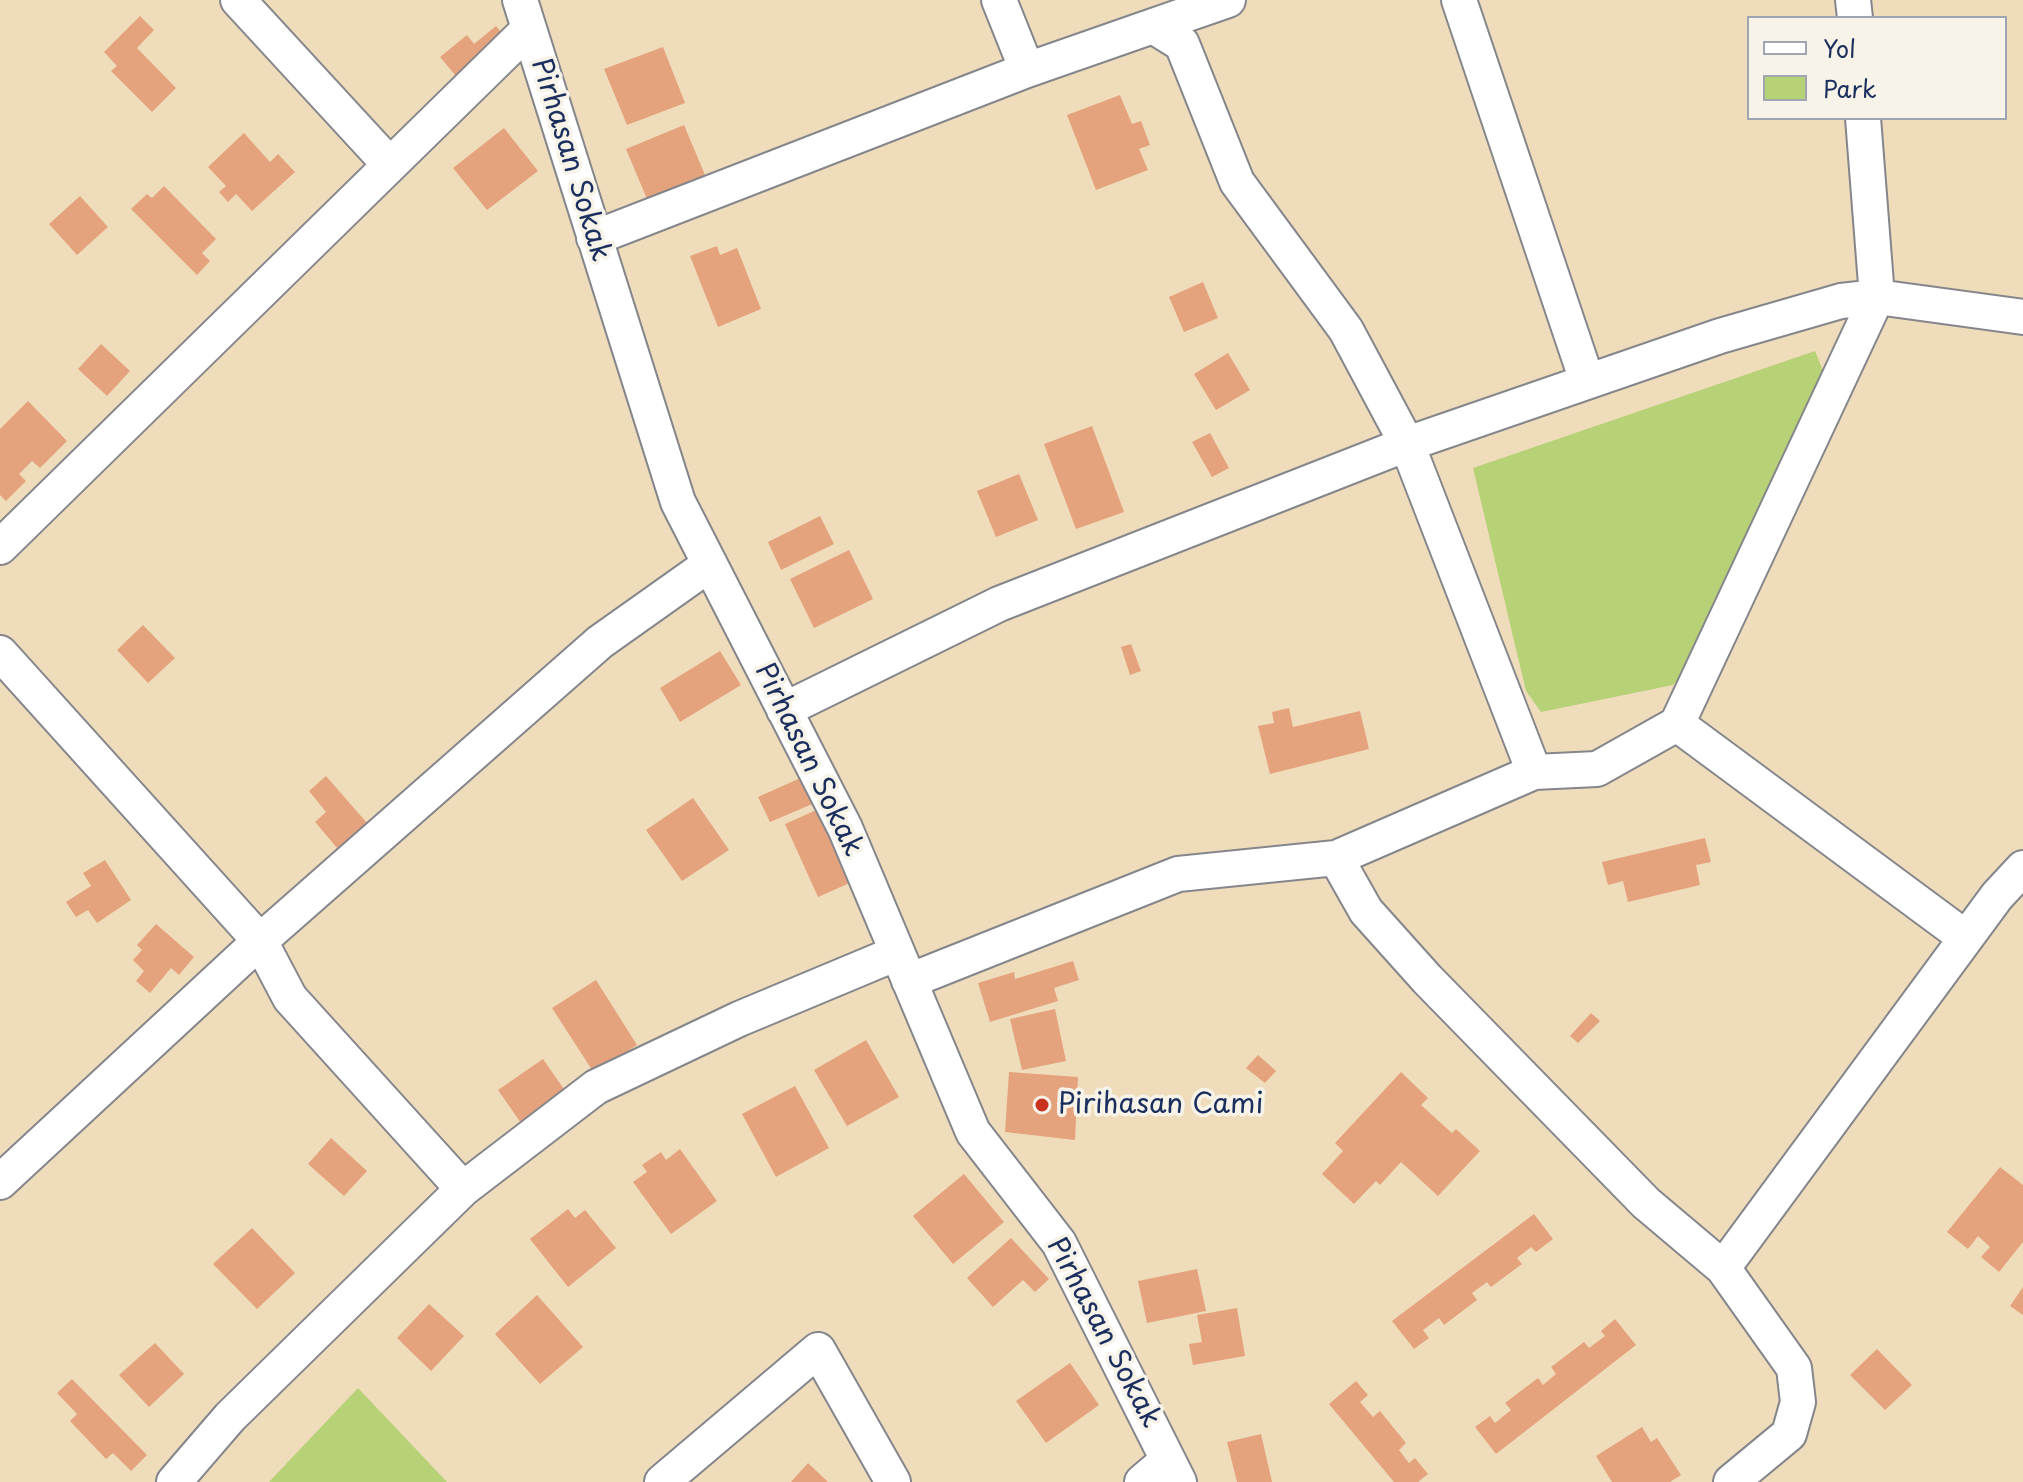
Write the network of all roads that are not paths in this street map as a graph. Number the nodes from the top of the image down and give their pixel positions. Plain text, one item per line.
1 (238, 0) edge
2 (999, 0) edge
3 (1228, 0) edge
4 (1459, 0) edge
5 (525, 15) edge
6 (1153, 26) junction
7 (1027, 70) junction
8 (1863, 120) edge
9 (390, 165) junction
10 (594, 238) junction
11 (1877, 297) junction
12 (2023, 317) edge
13 (1587, 381) junction
14 (1407, 444) junction
15 (0, 547) edge
16 (710, 564) junction
17 (0, 653) edge
18 (784, 710) junction
19 (1677, 724) junction
20 (1534, 772) junction
21 (1336, 858) junction
22 (2023, 868) edge
23 (1966, 938) junction
24 (260, 941) junction
25 (903, 967) junction
26 (0, 1182) edge
27 (463, 1189) junction
28 (1723, 1268) junction
29 (1174, 1471) edge
30 (174, 1482) edge
31 (662, 1482) edge
32 (893, 1482) edge
33 (1142, 1482) edge
34 (1731, 1482) edge

1 - 9 street
2 - 7 street
3 - 6 street
4 - 13 street
5 - 9 street
5 - 10 street, Pirhasan Sokak
6 - 7 street
6 - 14 street
7 - 10 street
8 - 11 street
9 - 15 street
10 - 16 street, Pirhasan Sokak
11 - 12 street
11 - 13 street
11 - 19 street
13 - 14 street
14 - 18 street
14 - 20 street
16 - 18 street, Pirhasan Sokak
16 - 24 street
17 - 24 street
18 - 25 street, Pirhasan Sokak
19 - 20 street
19 - 23 street
20 - 21 street
21 - 25 street
21 - 28 street
22 - 23 street
23 - 28 street
24 - 26 street
24 - 27 street
25 - 27 street
25 - 29 street, Pirhasan Sokak
27 - 30 street
28 - 34 street
29 - 33 street
31 - 32 street

